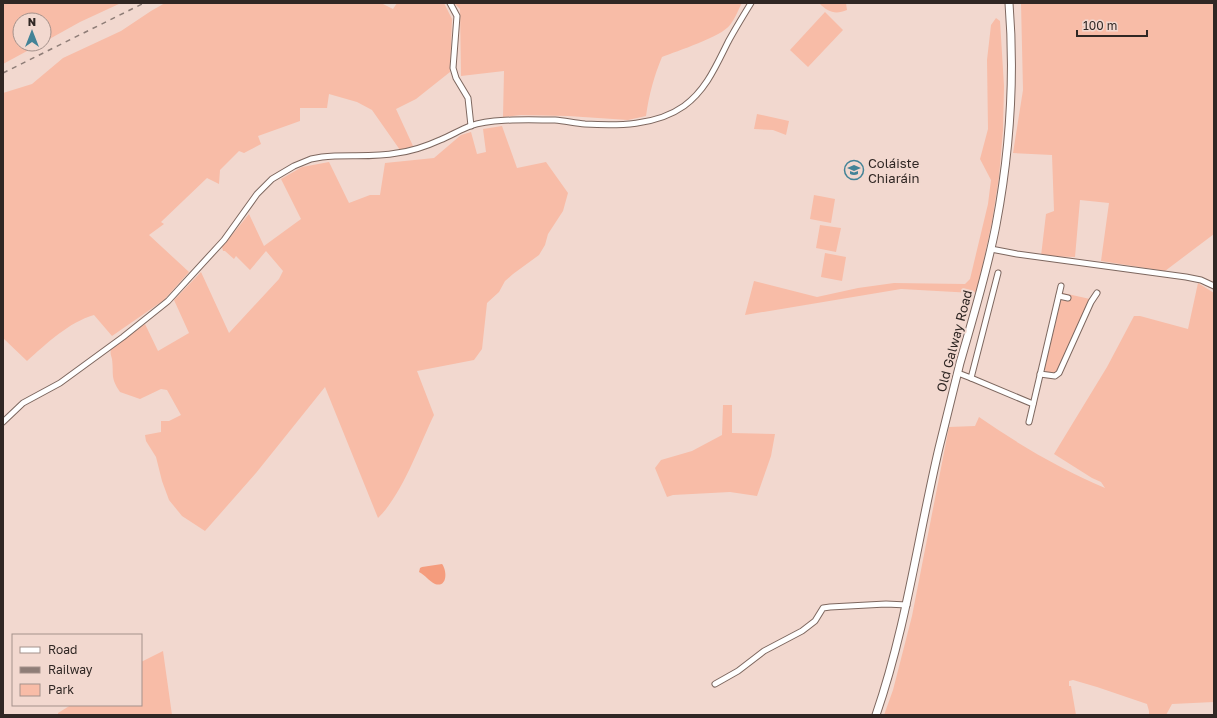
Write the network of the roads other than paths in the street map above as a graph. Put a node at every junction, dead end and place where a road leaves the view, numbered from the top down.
1 (450, 3) edge
2 (751, 3) edge
3 (1009, 3) edge
4 (471, 126) junction
5 (991, 249) junction
6 (998, 273) dead end
7 (1061, 286) dead end
8 (1214, 286) edge
9 (1097, 293) dead end
10 (1059, 296) junction
11 (1068, 298) dead end
12 (958, 373) junction
13 (1040, 374) junction
14 (971, 378) junction
15 (1033, 404) junction
16 (3, 422) edge
17 (1029, 422) dead end
18 (907, 605) junction
19 (714, 684) dead end
20 (876, 715) edge

1 - 4 street
2 - 4 street
3 - 5 main road, Old Galway Road
4 - 16 street
5 - 8 street
5 - 12 main road, Old Galway Road
6 - 14 street
7 - 10 street
9 - 13 street
10 - 11 street
10 - 13 street
12 - 14 street
12 - 18 main road, Old Galway Road
13 - 15 street
14 - 15 street
15 - 17 street
18 - 19 street
18 - 20 main road, Old Galway Road

